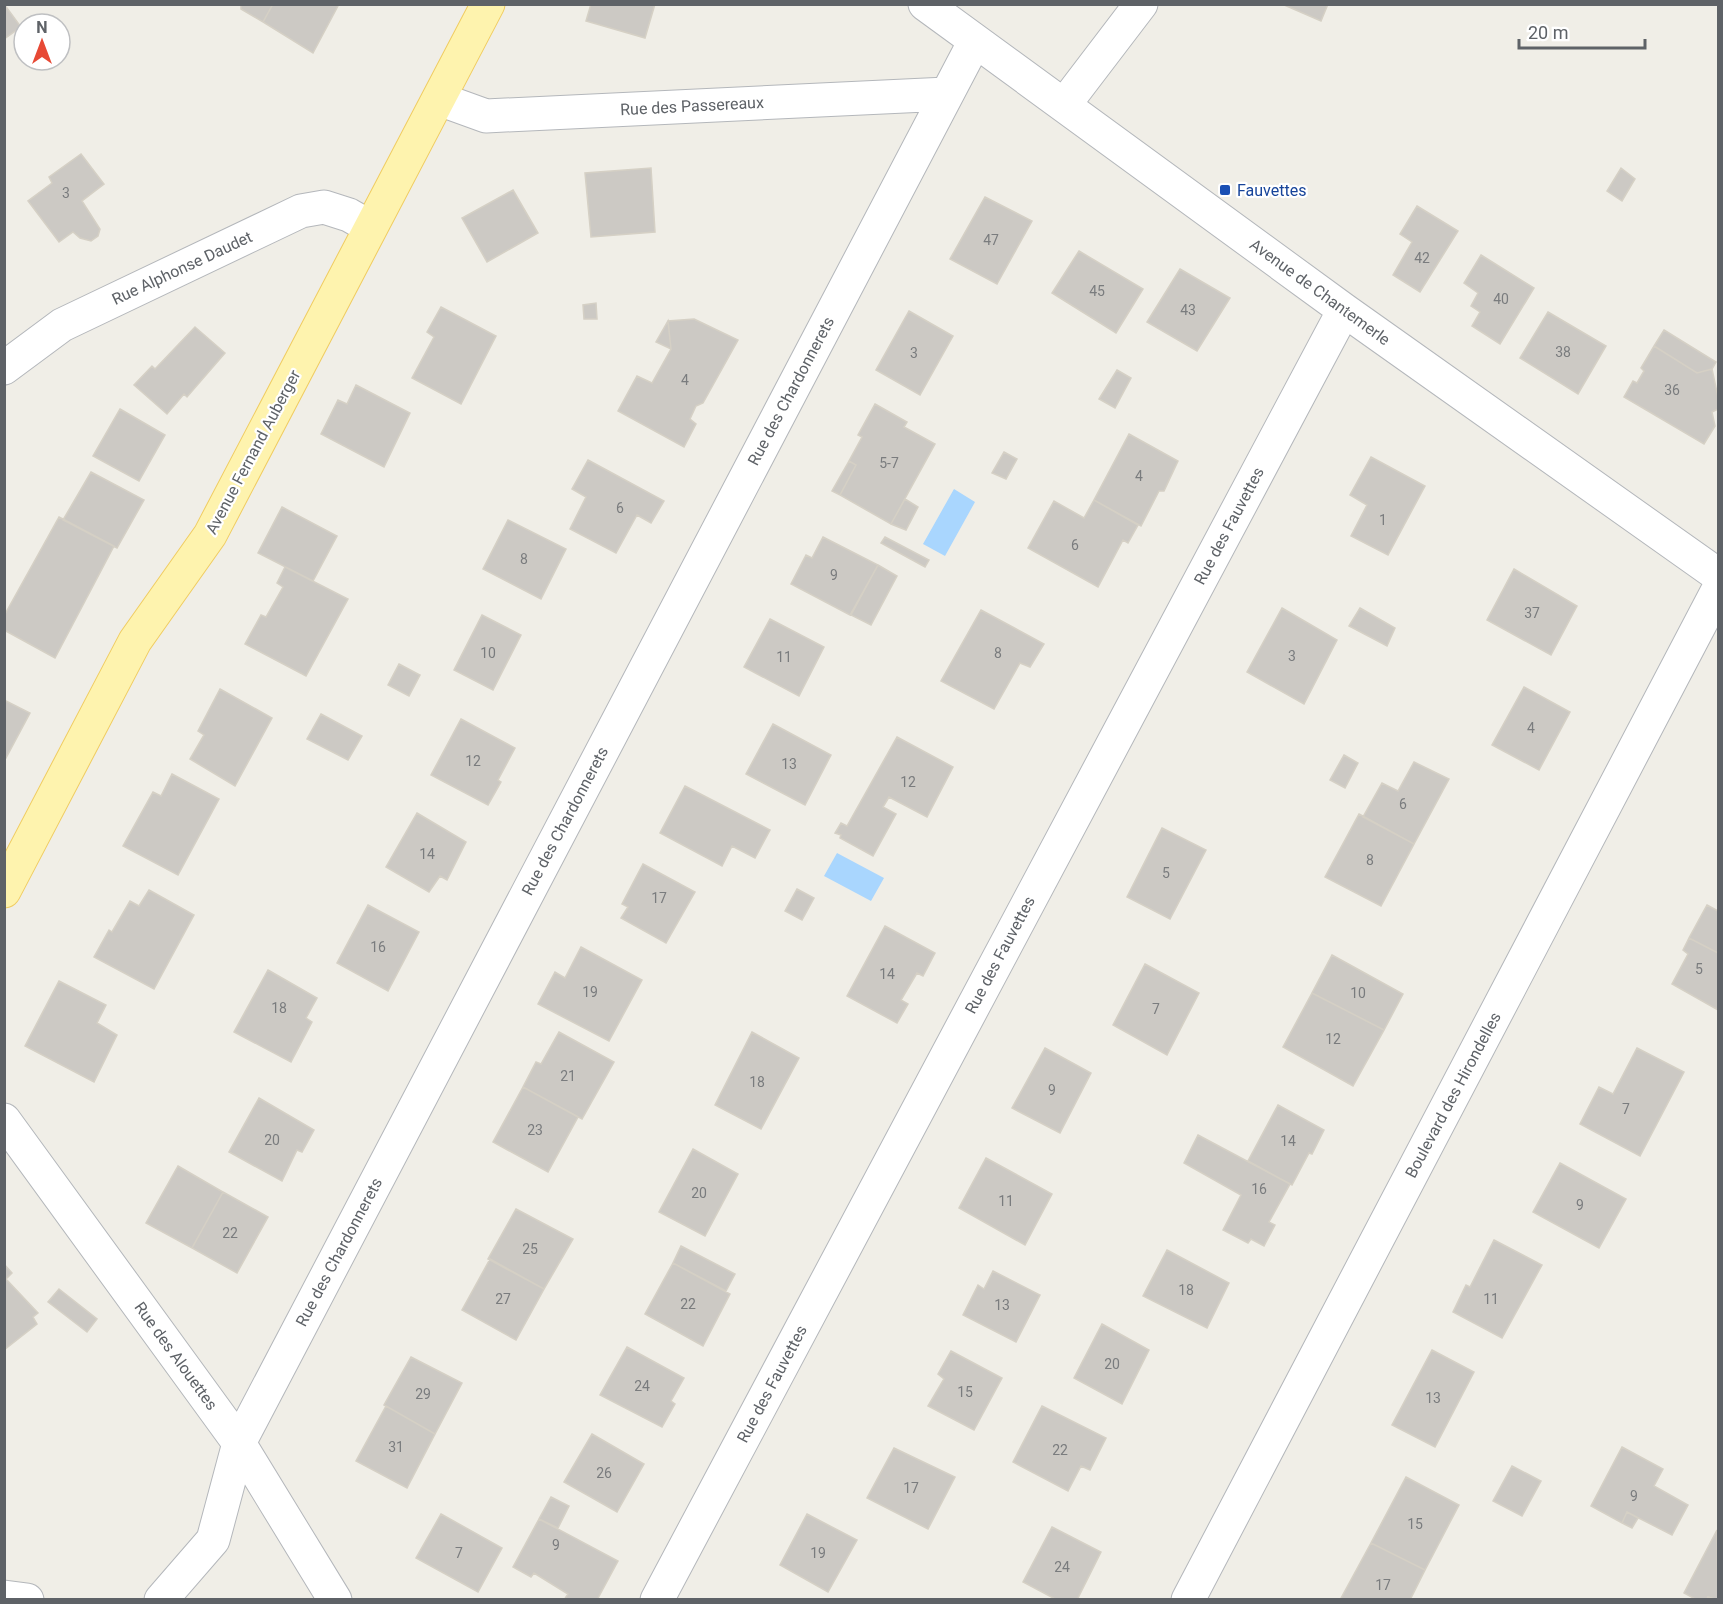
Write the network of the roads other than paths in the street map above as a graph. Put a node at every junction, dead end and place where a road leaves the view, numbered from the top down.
1 (488, 4) edge
2 (925, 4) edge
3 (1141, 4) edge
4 (975, 41) junction
5 (947, 94) junction
6 (439, 99) junction
7 (1064, 105) junction
8 (370, 227) junction
9 (1344, 310) junction
10 (4, 368) edge
11 (1719, 575) edge
12 (1719, 590) edge
13 (4, 891) edge
14 (4, 1120) edge
15 (239, 1443) junction
16 (4, 1597) edge
17 (27, 1599) edge
18 (161, 1599) edge
19 (335, 1599) edge
20 (657, 1599) edge
21 (1188, 1599) edge

1 - 6 main road, Avenue Fernand Auberger
2 - 4 street, Avenue de Chantemerle
3 - 7 street
4 - 5 street, Rue des Chardonnerets
4 - 7 street, Avenue de Chantemerle
5 - 6 street, Rue des Passereaux
5 - 15 street, Rue des Chardonnerets
6 - 8 main road, Avenue Fernand Auberger
7 - 9 street, Avenue de Chantemerle
8 - 10 street, Rue Alphonse Daudet
8 - 13 main road, Avenue Fernand Auberger
9 - 11 street, Avenue de Chantemerle
9 - 20 street, Rue des Fauvettes
12 - 21 street, Boulevard des Hirondelles
14 - 15 street, Rue des Alouettes
15 - 18 street, Rue des Chardonnerets
15 - 19 street, Rue des Alouettes
16 - 17 street

